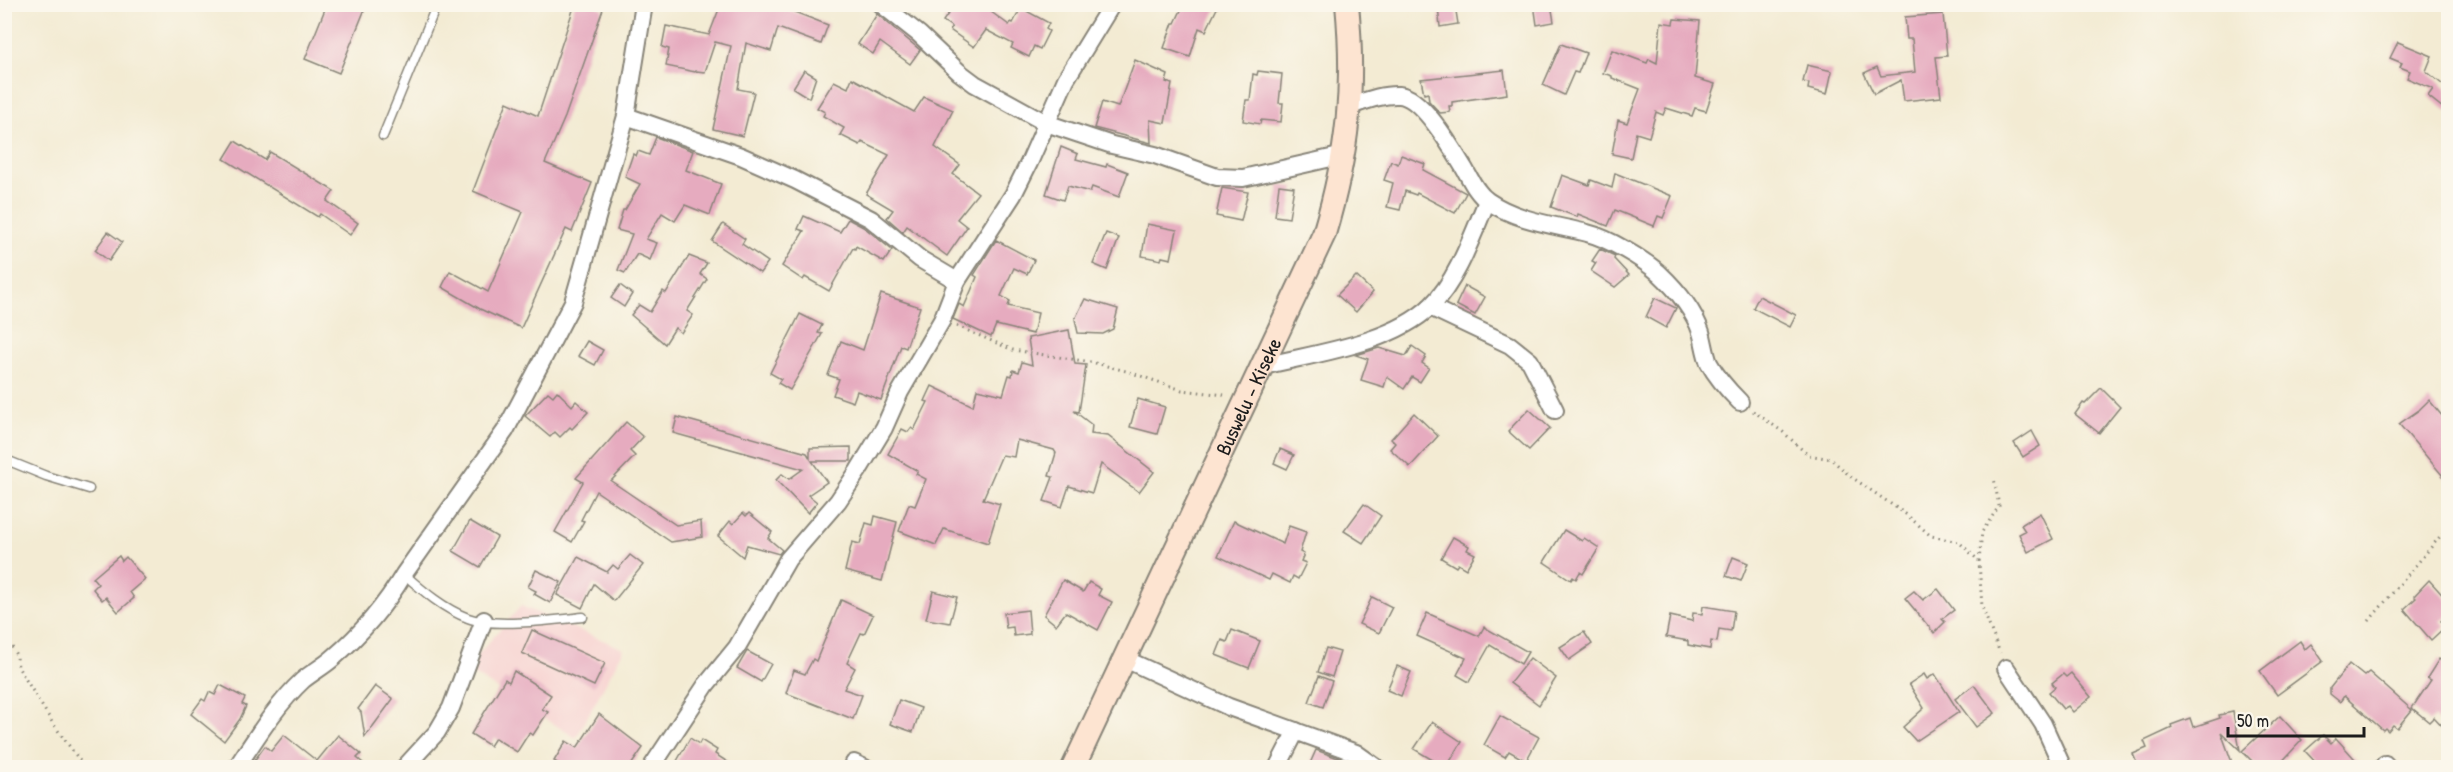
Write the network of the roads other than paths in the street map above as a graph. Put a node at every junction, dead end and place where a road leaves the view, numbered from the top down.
1 (437, 4) edge
2 (644, 4) edge
3 (881, 4) edge
4 (1112, 4) edge
5 (1347, 4) edge
6 (1350, 106) junction
7 (626, 116) junction
8 (1046, 123) junction
9 (384, 136) dead end
10 (1344, 156) junction
11 (1487, 201) junction
12 (957, 281) junction
13 (1430, 307) junction
14 (1264, 366) junction
15 (1740, 402) road end
16 (1555, 410) dead end
17 (4, 459) edge
18 (89, 489) dead end
19 (404, 574) junction
20 (583, 617) dead end
21 (484, 621) junction
22 (1125, 659) junction
23 (2006, 668) road end
24 (1296, 731) junction
25 (1078, 767) edge
26 (236, 768) edge
27 (404, 768) edge
28 (651, 768) edge
29 (1277, 768) edge
30 (1377, 768) edge
31 (2063, 768) edge

1 - 9 lane
2 - 7 street
3 - 8 street
4 - 8 street
5 - 6 main road, Buswelu - Kiseke
6 - 10 main road, Buswelu - Kiseke
6 - 11 street
7 - 12 street
7 - 19 street
8 - 10 street
8 - 12 street
10 - 14 main road, Buswelu - Kiseke
11 - 13 street
11 - 15 street
12 - 28 street
13 - 14 street
13 - 16 street
14 - 22 main road, Buswelu - Kiseke
17 - 18 lane
19 - 21 lane
19 - 26 street
20 - 21 lane
21 - 27 street
22 - 24 street
22 - 25 main road, Buswelu - Kiseke
23 - 31 street
24 - 29 street
24 - 30 street

